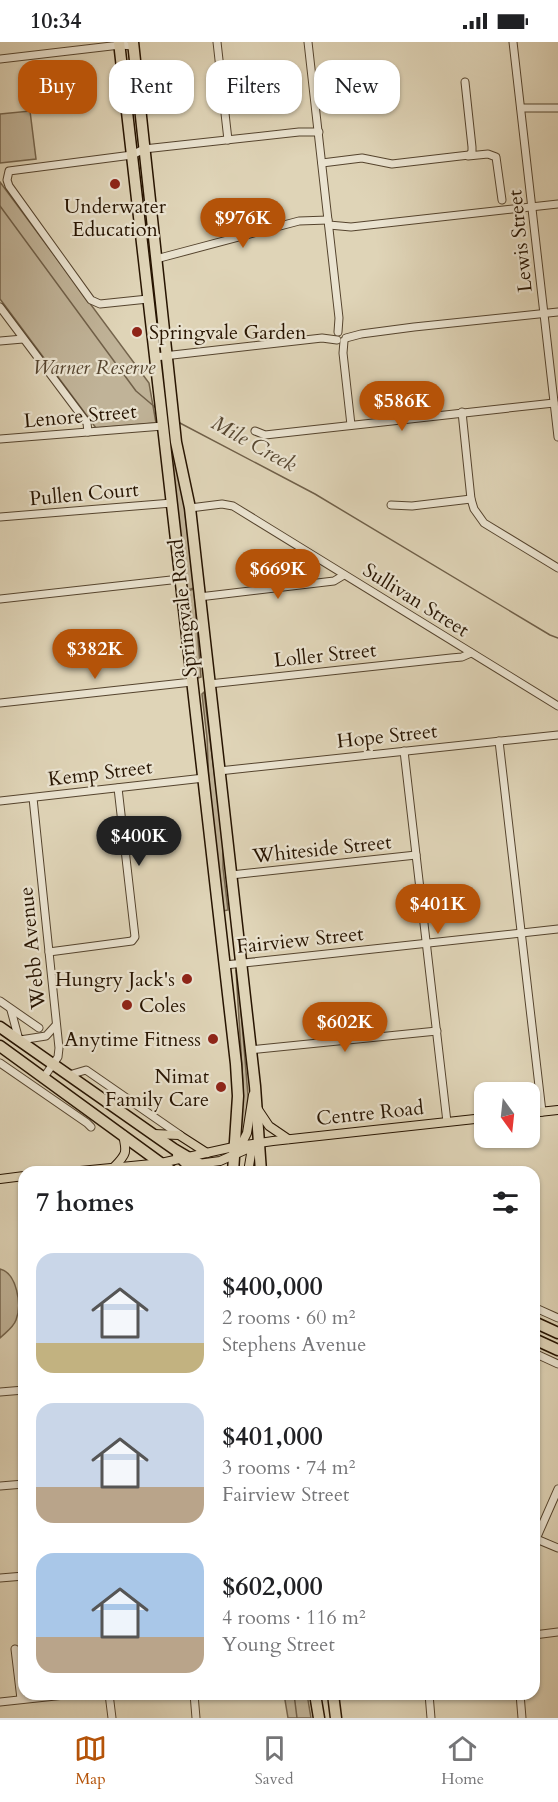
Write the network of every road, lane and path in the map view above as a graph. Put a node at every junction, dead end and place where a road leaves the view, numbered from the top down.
1 (217, 42) edge
2 (308, 42) edge
3 (513, 42) edge
4 (120, 44) edge
5 (133, 44) edge
6 (0, 59) edge
7 (465, 82) dead end
8 (521, 108) junction
9 (558, 108) edge
10 (318, 130) junction
11 (228, 140) junction
12 (144, 149) junction
13 (132, 155) junction
14 (466, 156) junction
15 (322, 163) junction
16 (502, 200) dead end
17 (558, 204) edge
18 (532, 207) junction
19 (329, 222) junction
20 (156, 259) junction
21 (148, 298) junction
22 (0, 307) edge
23 (558, 312) edge
24 (544, 313) junction
25 (341, 336) junction
26 (23, 339) junction
27 (0, 341) edge
28 (168, 356) junction
29 (155, 357) junction
30 (554, 403) junction
31 (462, 412) junction
32 (163, 424) junction
33 (351, 425) junction
34 (255, 430) dead end
35 (88, 432) junction
36 (558, 437) edge
37 (0, 439) edge
38 (471, 499) junction
39 (172, 503) junction
40 (391, 505) dead end
41 (190, 508) junction
42 (0, 518) edge
43 (558, 568) edge
44 (344, 575) junction
45 (180, 579) junction
46 (199, 597) junction
47 (0, 599) edge
48 (459, 646) junction
49 (471, 653) junction
50 (444, 658) junction
51 (192, 681) junction
52 (209, 684) junction
53 (0, 703) edge
54 (558, 706) edge
55 (558, 735) edge
56 (499, 741) junction
57 (404, 751) junction
58 (219, 771) junction
59 (204, 778) junction
60 (118, 788) junction
61 (33, 798) junction
62 (0, 801) edge
63 (416, 855) junction
64 (231, 875) junction
65 (558, 929) edge
66 (521, 933) junction
67 (427, 943) junction
68 (49, 952) junction
69 (241, 963) junction
70 (225, 964) junction
71 (0, 1001) edge
72 (9, 1008) junction
73 (57, 1024) junction
74 (0, 1027) edge
75 (39, 1028) dead end
76 (436, 1031) junction
77 (19, 1040) junction
78 (0, 1046) edge
79 (250, 1050) junction
80 (0, 1064) edge
81 (53, 1064) junction
82 (69, 1075) junction
83 (44, 1077) junction
84 (255, 1086) junction
85 (256, 1107) junction
86 (558, 1110) edge
87 (542, 1112) joint
88 (474, 1119) edge
89 (447, 1122) junction
90 (91, 1127) dead end
91 (123, 1134) junction
92 (152, 1134) junction
93 (180, 1135) junction
94 (288, 1139) junction
95 (260, 1143) junction
96 (237, 1149) junction
97 (207, 1153) junction
98 (182, 1157) junction
99 (161, 1163) junction
100 (115, 1166) edge
101 (126, 1166) edge
102 (165, 1166) edge
103 (194, 1166) edge
104 (203, 1166) edge
105 (234, 1166) edge
106 (249, 1166) edge
107 (261, 1166) edge
108 (18, 1177) edge
109 (0, 1179) edge
110 (540, 1311) edge
111 (558, 1318) edge
112 (540, 1326) edge
113 (558, 1333) edge
114 (540, 1342) edge
115 (558, 1350) edge
116 (540, 1356) edge
117 (558, 1364) edge
118 (18, 1390) edge
119 (0, 1392) edge
120 (18, 1484) edge
121 (0, 1486) edge
122 (558, 1490) edge
123 (540, 1529) edge
124 (540, 1540) edge
125 (558, 1548) edge
126 (18, 1576) edge
127 (0, 1578) edge
128 (558, 1632) edge
129 (540, 1634) edge
130 (15, 1648) dead end
131 (18, 1674) edge
132 (18, 1699) edge
133 (110, 1700) edge
134 (194, 1700) edge
135 (316, 1700) edge
136 (334, 1700) edge
137 (430, 1700) edge
138 (520, 1700) edge
139 (0, 1701) edge
140 (112, 1718) edge
141 (196, 1718) edge
142 (319, 1718) edge
143 (336, 1718) edge
144 (431, 1718) edge
145 (522, 1718) edge

1 - 11 street
2 - 10 street
3 - 8 street, Lewis Street
4 - 5 street
4 - 6 street
4 - 13 highway, Springvale Road
5 - 12 highway, Springvale Road
7 - 14 street
8 - 9 street
8 - 18 street, Lewis Street
10 - 11 street
10 - 15 street
11 - 12 street
12 - 13 street
12 - 20 highway, Springvale Road
13 - 21 highway, Springvale Road
13 - 21 street
14 - 15 street
14 - 16 street
15 - 19 street
17 - 18 street
18 - 19 street
18 - 24 street, Lewis Street
19 - 20 street
19 - 25 street
20 - 28 highway, Springvale Road
21 - 29 highway, Springvale Road
22 - 26 street
23 - 24 street
24 - 25 street
24 - 30 street, Lewis Street
25 - 28 street
25 - 33 street
26 - 27 street
26 - 35 street
28 - 29 street
28 - 41 highway, Springvale Road
29 - 32 highway, Springvale Road
30 - 31 street
30 - 36 street, Lewis Street
31 - 33 street
31 - 38 street
32 - 35 street, Lenore Street
32 - 39 highway, Springvale Road
33 - 34 street
35 - 37 street, Lenore Street
38 - 40 street
38 - 43 street
39 - 42 street, Pullen Court
39 - 45 highway, Springvale Road
41 - 44 street, Sullivan Street
41 - 46 highway, Springvale Road
44 - 46 street
44 - 48 street, Sullivan Street
45 - 47 street
45 - 51 highway, Springvale Road
46 - 52 highway, Springvale Road
48 - 49 street, Sullivan Street
48 - 50 street
49 - 50 street, Loller Street
49 - 54 street, Sullivan Street
50 - 52 street, Loller Street
51 - 52 highway
51 - 53 street
51 - 59 highway, Springvale Road
52 - 58 highway, Springvale Road
55 - 56 street, Hope Street
56 - 57 street, Hope Street
56 - 66 street
57 - 58 street, Hope Street
57 - 63 street
58 - 64 highway, Springvale Road
59 - 60 street, Kemp Street
59 - 70 highway, Springvale Road
60 - 61 street, Kemp Street
60 - 68 street
61 - 62 street, Kemp Street
61 - 68 street, Webb Avenue
63 - 64 street, Whiteside Street
63 - 67 street
64 - 69 highway, Springvale Road
65 - 66 street, Fairview Street
66 - 67 street, Fairview Street
66 - 87 street
67 - 69 street, Fairview Street
67 - 76 street
68 - 73 street, Webb Avenue
69 - 70 street, Fairview Street
69 - 79 highway, Springvale Road
70 - 96 highway, Springvale Road
71 - 72 street
72 - 75 street
72 - 77 street
73 - 77 street, Webb Avenue
73 - 81 street, Webb Avenue
74 - 77 highway
76 - 79 street
76 - 89 street
77 - 81 highway
78 - 83 highway
79 - 84 highway, Springvale Road
80 - 90 street
81 - 82 highway
81 - 83 street, Webb Avenue
82 - 92 highway
82 - 93 street
83 - 91 highway
84 - 85 highway, Springvale Road
84 - 96 main road
85 - 94 main road
85 - 95 highway, Springvale Road
86 - 87 main road
88 - 89 main road, Centre Road
89 - 94 main road, Centre Road
91 - 99 highway
91 - 100 main road
92 - 93 main road
92 - 98 highway
93 - 97 main road
94 - 95 main road, Centre Road
95 - 96 main road, Centre Road
95 - 96 main road, Centre Road
95 - 106 main road
95 - 107 highway, Springvale Road
96 - 97 main road, Centre Road
96 - 104 main road, Centre Road
96 - 105 highway, Springvale Road
97 - 98 main road, Centre Road
98 - 99 main road, Centre Road
98 - 103 highway
99 - 101 main road, Centre Road
99 - 102 highway
108 - 109 main road
110 - 111 street
112 - 113 highway
114 - 115 highway
116 - 117 street
118 - 119 street
120 - 121 street
122 - 123 street
124 - 125 street
126 - 127 street
128 - 129 street
130 - 131 street
132 - 139 street
133 - 140 street
134 - 141 street
135 - 142 highway
136 - 143 highway
137 - 144 street
138 - 145 street

